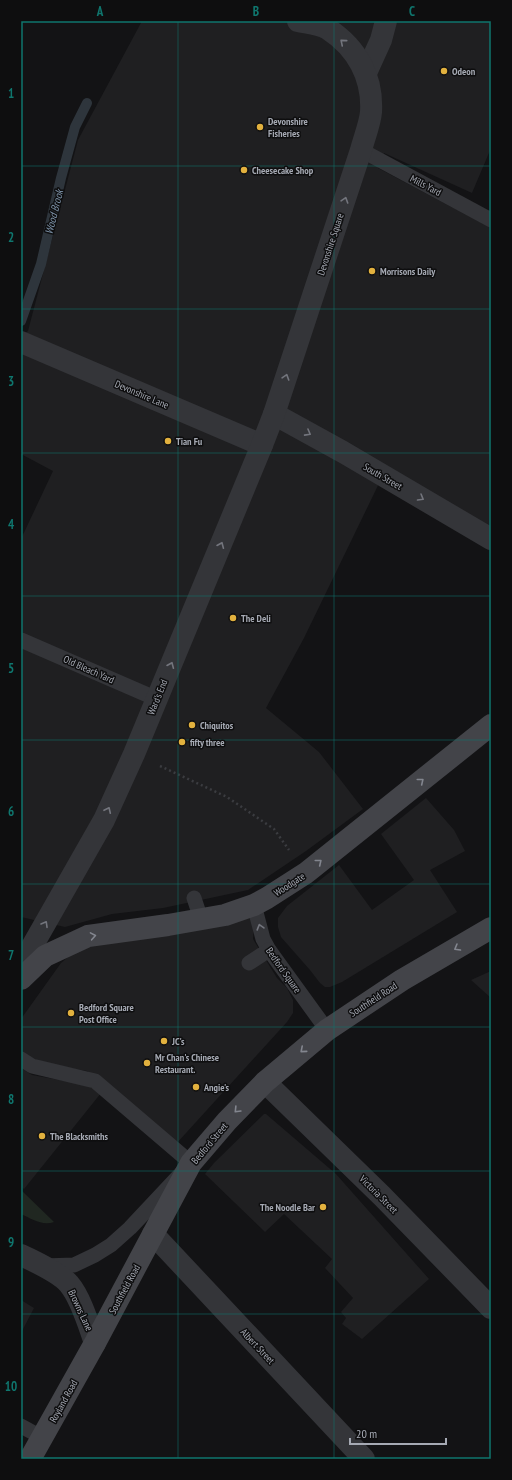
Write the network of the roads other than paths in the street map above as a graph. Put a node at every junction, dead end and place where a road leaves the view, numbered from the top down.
1 (298, 21) edge
2 (386, 21) edge
3 (366, 73) junction
4 (361, 150) junction
5 (491, 220) edge
6 (21, 342) edge
7 (274, 414) junction
8 (262, 446) junction
9 (491, 540) edge
10 (21, 640) edge
11 (157, 699) junction
12 (491, 725) edge
13 (194, 898) dead end
14 (254, 905) junction
15 (201, 919) junction
16 (491, 928) edge
17 (32, 950) edge
18 (269, 950) junction
19 (249, 963) dead end
20 (21, 971) edge
21 (21, 979) edge
22 (327, 1030) junction
23 (21, 1059) edge
24 (265, 1082) junction
25 (191, 1163) junction
26 (153, 1234) junction
27 (21, 1255) edge
28 (44, 1266) junction
29 (491, 1308) edge
30 (95, 1343) junction
31 (21, 1426) edge
32 (43, 1438) junction
33 (30, 1459) edge
34 (364, 1459) edge

3 -> 1 street, Devonshire Square
2 - 3 street
3 - 4 street, Devonshire Square
4 - 5 lane, Mills Yard
7 -> 4 street, Devonshire Square
6 - 8 street, Devonshire Lane
7 - 8 street, Ward's End
7 -> 9 street, South Street
11 -> 8 street, Ward's End
10 - 11 lane, Old Bleach Yard
17 -> 11 street, Ward's End
14 -> 12 main road, Woodgate
13 - 15 lane
14 - 15 main road, Woodgate
18 -> 14 lane, Bedford Square
17 -> 15 main road, Woodgate
16 -> 22 main road, Southfield Road
17 - 20 street, Ward's End
17 - 21 main road, Ward's End
18 - 19 lane
18 - 22 lane, Bedford Square
22 -> 24 main road, Southfield Road
23 - 25 lane
24 -> 25 main road, Bedford Street
24 - 29 street, Victoria Street
25 - 26 main road, Bedford Street
25 - 28 lane
26 - 30 main road, Southfield Road
26 - 34 street, Albert Street
27 - 28 street, Browns Lane
28 - 30 street, Browns Lane
30 - 32 main road, Royland Road
31 - 32 lane
32 - 33 main road, Royland Road

